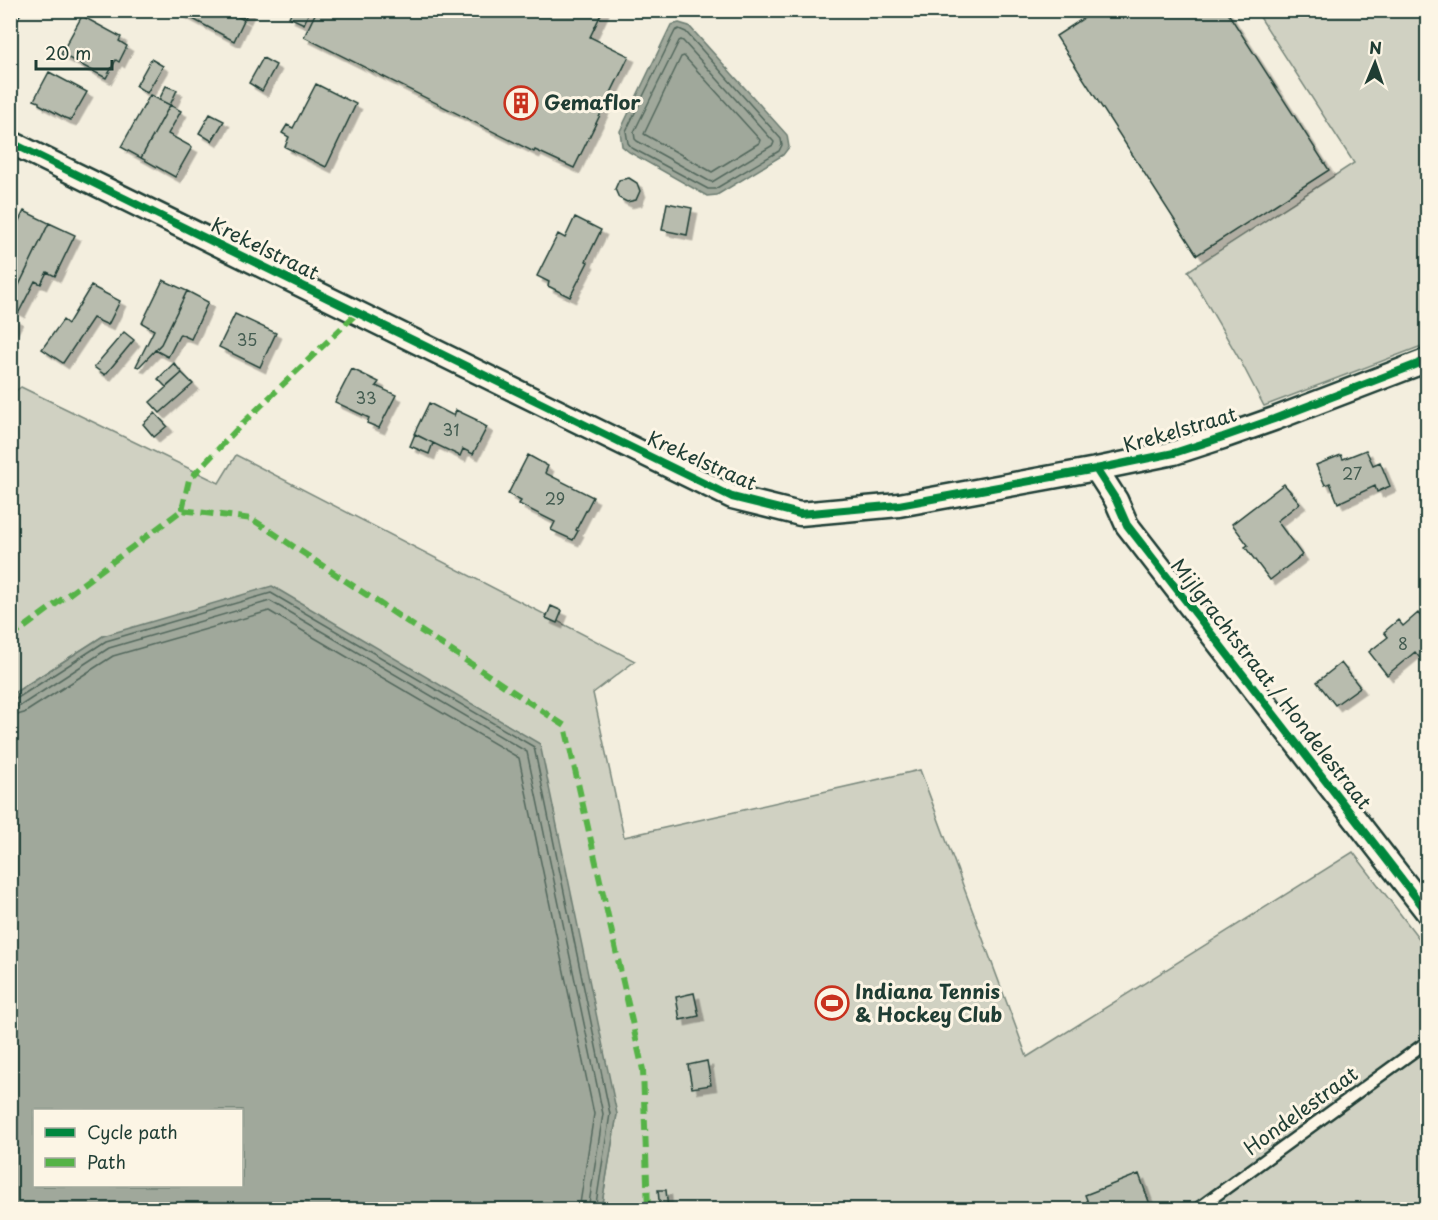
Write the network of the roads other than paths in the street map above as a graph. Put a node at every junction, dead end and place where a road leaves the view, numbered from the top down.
1 (15, 10) edge
2 (10, 18) edge
3 (10, 142) edge
4 (1428, 360) edge
5 (1096, 469) junction
6 (1428, 913) edge
7 (1428, 1041) edge
8 (1196, 1209) edge

1 - 2 lane
3 - 5 street, Krekelstraat
4 - 5 street, Krekelstraat
5 - 6 street, Mijlgrachtstraat / Hondelestraat
7 - 8 lane, Hondelestraat

